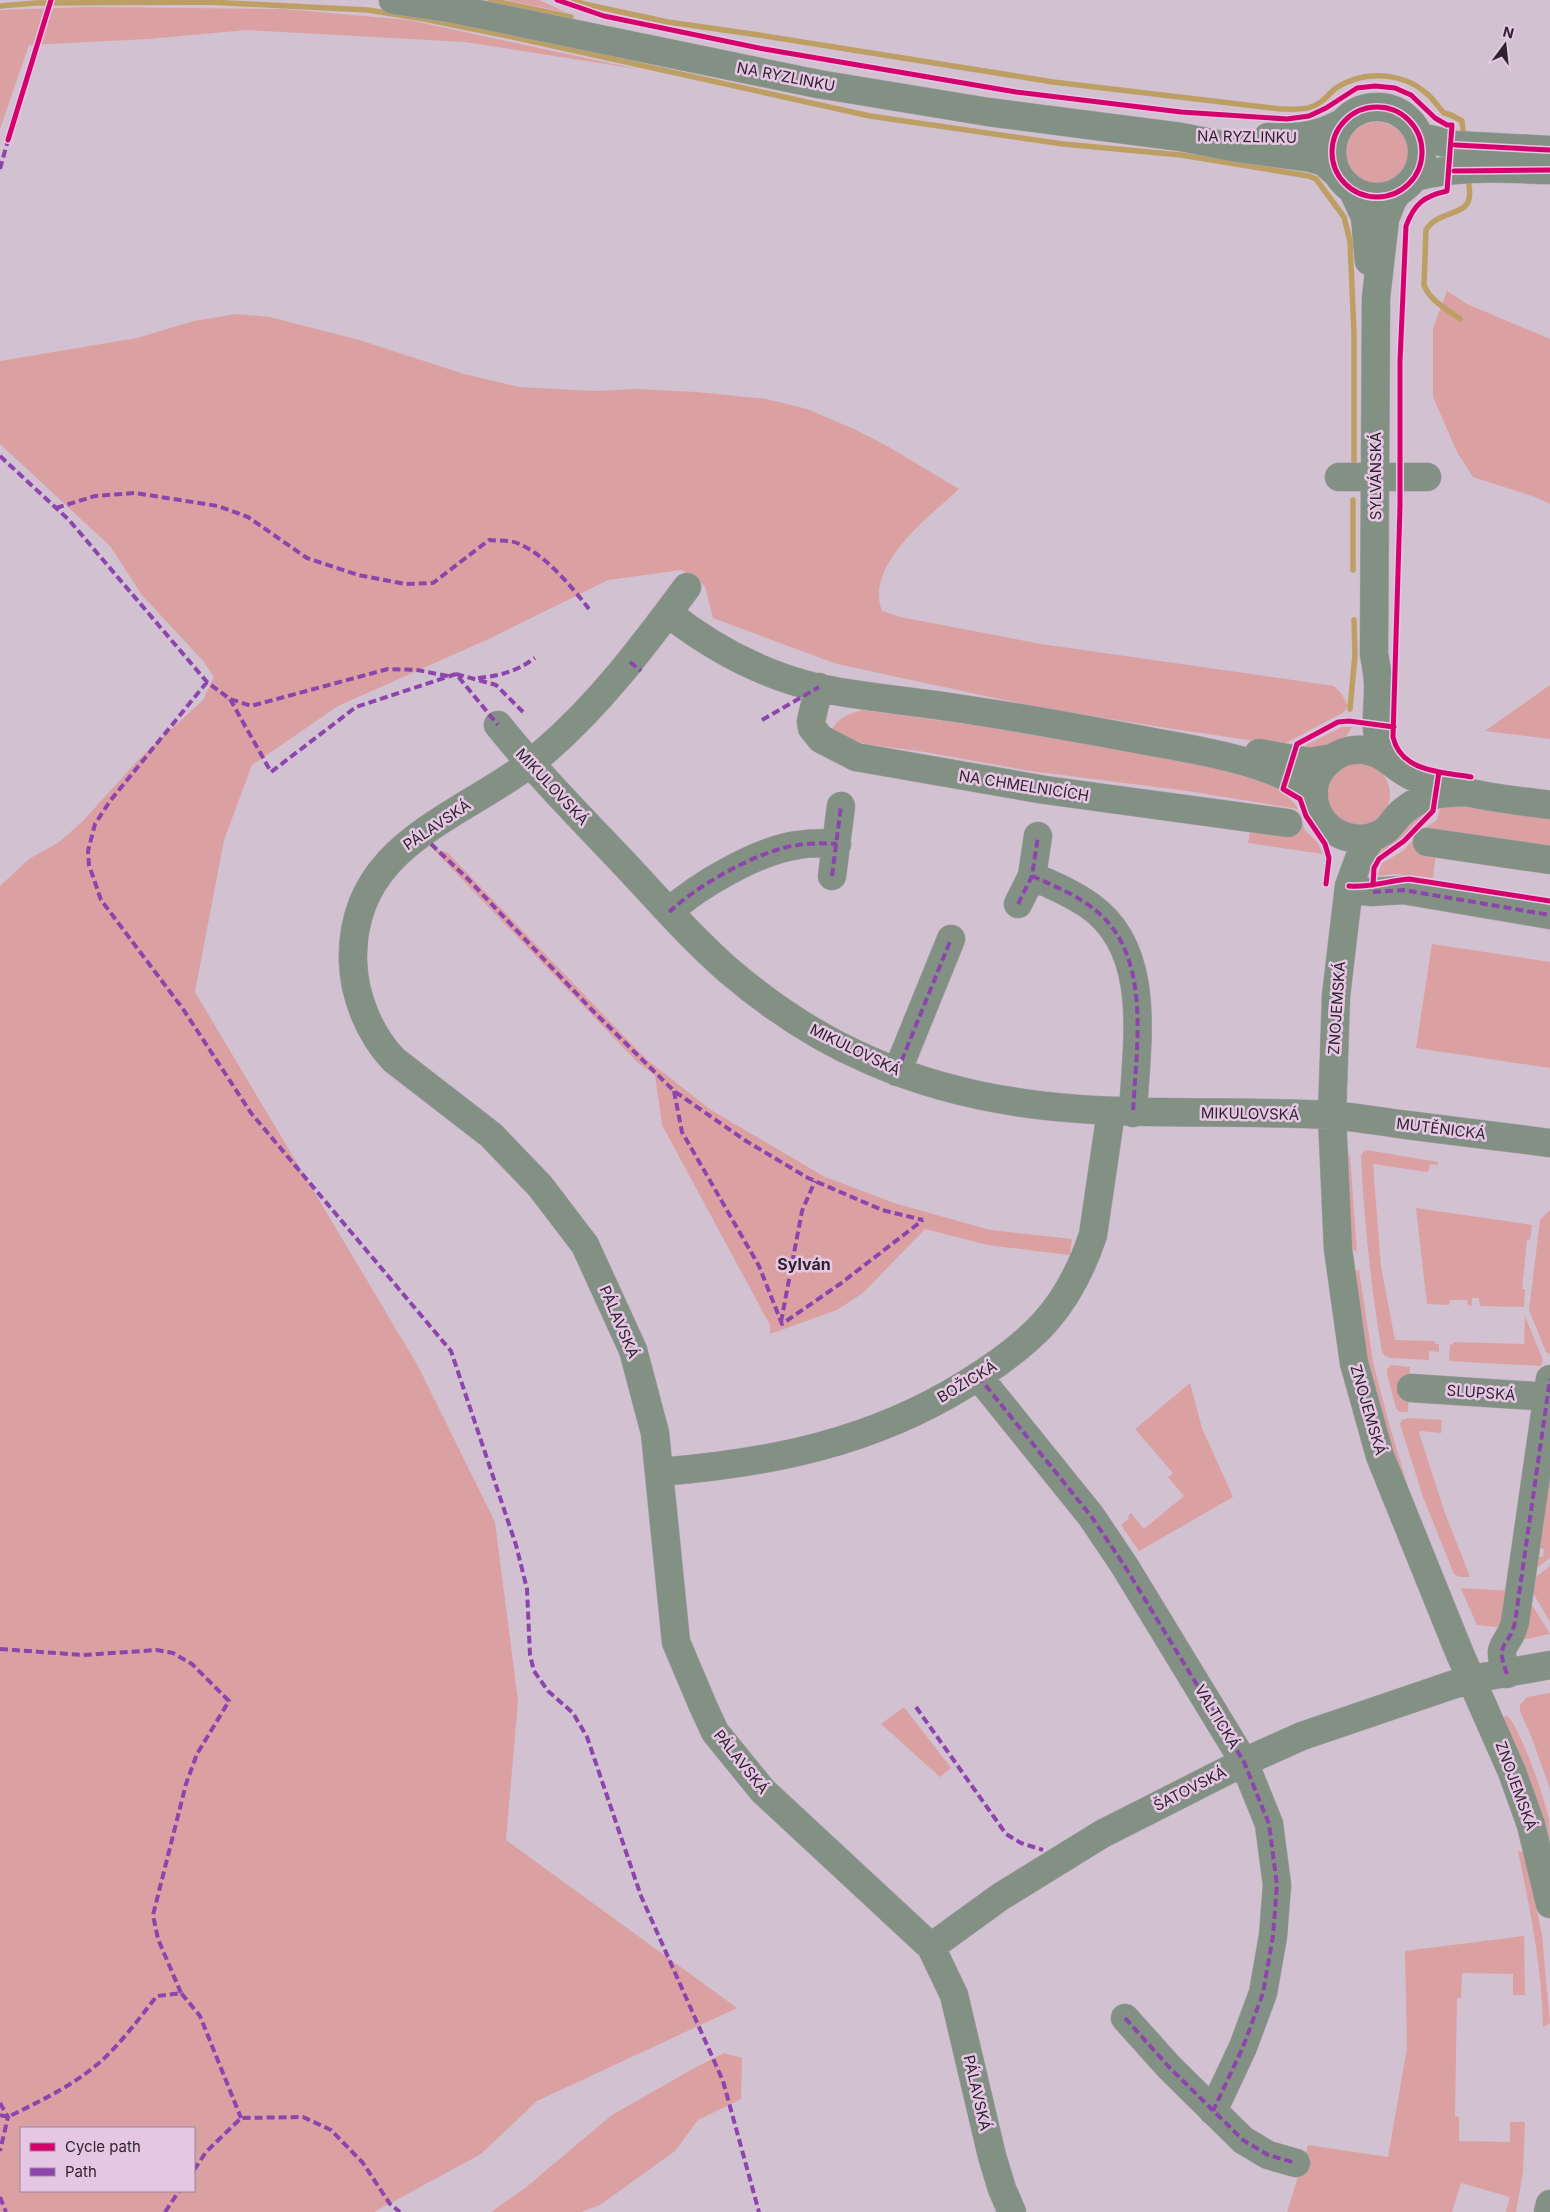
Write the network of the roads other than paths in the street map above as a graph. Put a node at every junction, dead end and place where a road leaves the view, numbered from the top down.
1 (393, 0) edge
2 (1340, 124) junction
3 (1181, 137) junction
4 (1420, 137) junction
5 (1550, 150) edge
6 (1550, 170) edge
7 (1344, 182) junction
8 (1406, 184) junction
9 (1376, 298) junction
10 (1339, 477) dead end
11 (1376, 477) junction
12 (1427, 477) dead end
13 (687, 586) dead end
14 (668, 613) junction
15 (1374, 654) junction
16 (819, 687) junction
17 (498, 725) dead end
18 (1205, 752) junction
19 (1337, 755) junction
20 (1391, 763) junction
21 (530, 764) junction
22 (1468, 792) junction
23 (1314, 794) junction
24 (1550, 805) edge
25 (841, 806) dead end
26 (1400, 814) junction
27 (1288, 823) dead end
28 (1336, 833) junction
29 (1038, 836) dead end
30 (1372, 837) junction
31 (1426, 842) dead end
32 (837, 844) junction
33 (1550, 860) edge
34 (832, 876) dead end
35 (1032, 876) junction
36 (1349, 888) junction
37 (1018, 904) dead end
38 (669, 912) junction
39 (1550, 915) edge
40 (952, 939) dead end
41 (898, 1072) junction
42 (1122, 1112) junction
43 (1332, 1116) junction
44 (1550, 1143) edge
45 (978, 1376) junction
46 (1411, 1388) dead end
47 (1549, 1392) edge
48 (660, 1472) junction
49 (1550, 1665) edge
50 (1507, 1674) junction
51 (1472, 1679) junction
52 (1244, 1762) junction
53 (1550, 1904) edge
54 (931, 1947) junction
55 (1125, 2018) dead end
56 (1213, 2111) junction
57 (1296, 2163) dead end
58 (1550, 2204) edge
59 (1012, 2212) edge
60 (1548, 2212) edge

1 - 3 street, NA RYZLINKU
2 - 3 street, NA RYZLINKU
2 - 4 street
2 - 7 street
3 - 7 street, NA RYZLINKU
4 - 5 street
4 - 8 street
6 - 8 street
7 - 8 street
7 - 9 street, SYLVÁNSKÁ
8 - 9 street, SYLVÁNSKÁ
9 - 11 street, SYLVÁNSKÁ
10 - 11 street
11 - 12 street
11 - 15 street, SYLVÁNSKÁ
13 - 14 street, PÁLAVSKÁ
14 - 16 street
14 - 21 street, PÁLAVSKÁ
15 - 19 street, SYLVÁNSKÁ
15 - 20 street, SYLVÁNSKÁ
16 - 18 street
16 - 27 street, NA CHMELNICÍCH
17 - 21 street, MIKULOVSKÁ
18 - 19 street
18 - 23 street
19 - 20 street
19 - 23 street
20 - 22 street
20 - 26 street
21 - 38 street, MIKULOVSKÁ
21 - 48 street, PÁLAVSKÁ
22 - 24 street
22 - 26 street
23 - 28 street
25 - 32 street
26 - 30 street
28 - 30 street
28 - 36 street, ZNOJEMSKÁ
29 - 35 street
30 - 36 street, ZNOJEMSKÁ
31 - 33 street
32 - 34 street
32 - 38 street
35 - 37 street
35 - 42 street, BOŽICKÁ
36 - 39 street
36 - 43 street, ZNOJEMSKÁ
38 - 41 street, MIKULOVSKÁ
40 - 41 street
41 - 42 street, MIKULOVSKÁ
42 - 43 street, MIKULOVSKÁ
42 - 45 street, BOŽICKÁ
43 - 44 street, MUTĚNICKÁ
43 - 51 street, ZNOJEMSKÁ
45 - 48 street, BOŽICKÁ
45 - 52 street, VALTICKÁ
46 - 47 street, SLUPSKÁ
47 - 50 street
48 - 54 street, PÁLAVSKÁ
49 - 50 street, ŠATOVSKÁ
50 - 51 street, ŠATOVSKÁ
51 - 52 street, ŠATOVSKÁ
51 - 53 street, ZNOJEMSKÁ
52 - 54 street, ŠATOVSKÁ
52 - 56 street, VALTICKÁ
54 - 59 street, PÁLAVSKÁ
55 - 56 street
56 - 57 street
58 - 60 street

